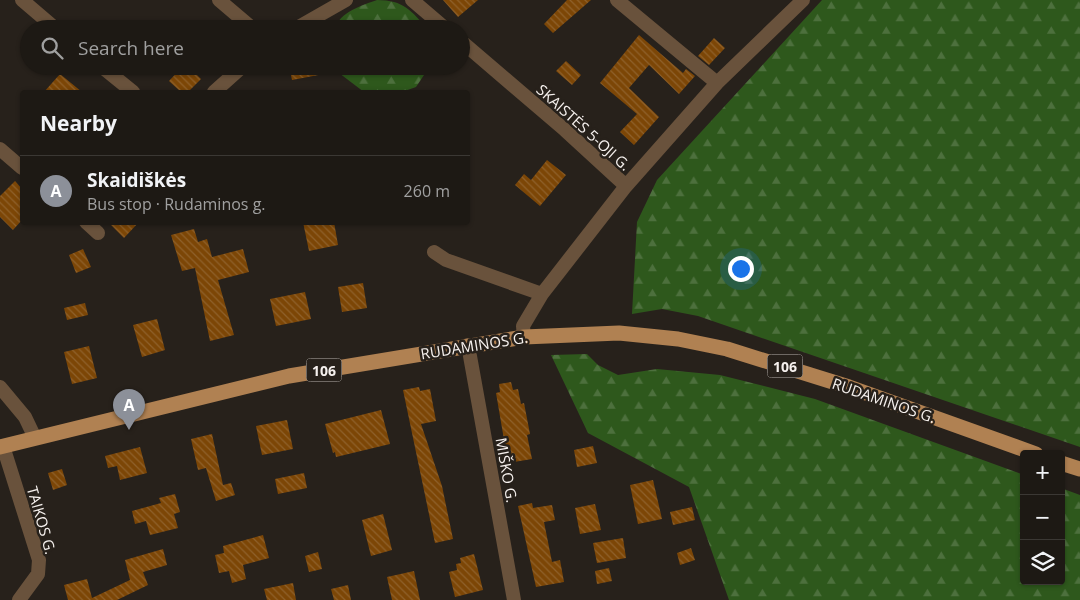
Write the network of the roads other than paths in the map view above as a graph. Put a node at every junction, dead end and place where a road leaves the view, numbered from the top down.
1 (22, 0) edge
2 (219, 0) edge
3 (346, 0) edge
4 (412, 0) edge
5 (617, 0) edge
6 (803, 0) edge
7 (45, 20) edge
8 (242, 20) edge
9 (311, 20) edge
10 (435, 20) edge
11 (470, 50) edge
12 (113, 75) edge
13 (234, 75) edge
14 (717, 83) junction
15 (131, 90) edge
16 (216, 90) edge
17 (0, 149) edge
18 (20, 166) edge
19 (626, 186) junction
20 (90, 225) edge
21 (98, 232) dead end
22 (434, 252) dead end
23 (542, 294) junction
24 (524, 337) junction
25 (468, 345) junction
26 (0, 387) edge
27 (35, 438) junction
28 (2, 446) edge
29 (1025, 450) edge
30 (1065, 464) edge
31 (1080, 469) edge
32 (20, 600) edge
33 (514, 600) edge

1 - 7 street
2 - 8 street
3 - 9 street
4 - 10 street
5 - 14 street
6 - 14 street
11 - 19 street, SKAISTĖS 5-OJI G.
12 - 15 street
13 - 16 street
14 - 19 street
17 - 18 street
19 - 23 street, SKAISTĖS 5-OJI G.
20 - 21 street
22 - 23 street
23 - 24 street, SKAISTĖS 5-OJI G.
24 - 25 main road, RUDAMINOS G. / 106
24 - 29 main road, RUDAMINOS G. / 106
25 - 27 main road, RUDAMINOS G. / 106
25 - 33 street, MIŠKO G.
26 - 27 street
27 - 28 main road, RUDAMINOS G. / 106
28 - 32 street, TAIKOS G.
30 - 31 main road

